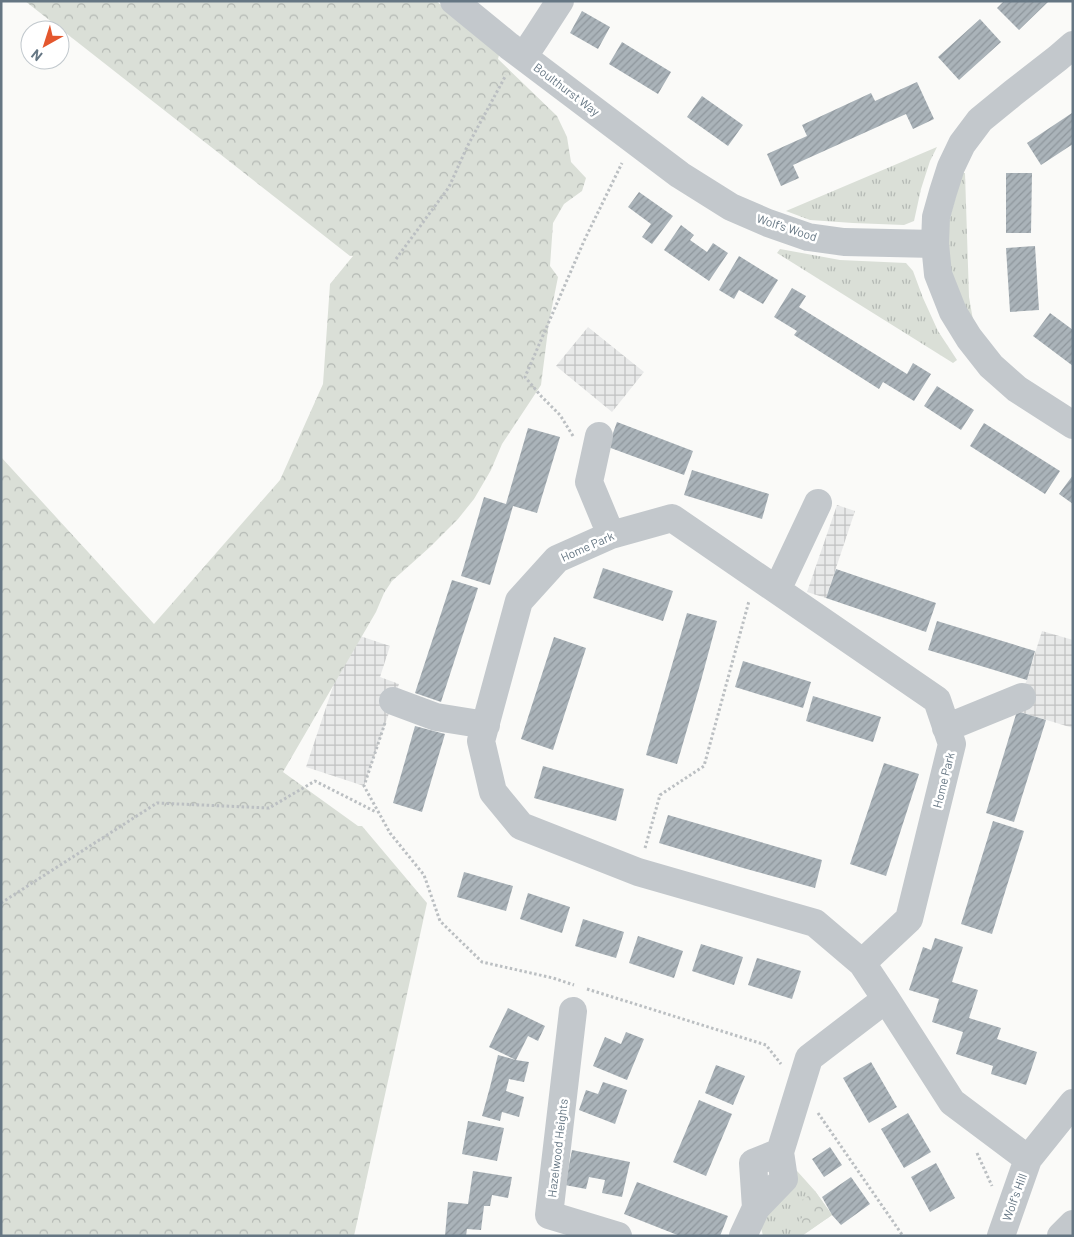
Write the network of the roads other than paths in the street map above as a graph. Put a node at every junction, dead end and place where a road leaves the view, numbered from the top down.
1 (454, 1) edge
2 (560, 1) edge
3 (1073, 45) edge
4 (516, 51) junction
5 (680, 175) joint
6 (935, 244) junction
7 (1073, 425) edge
8 (588, 439) road end
9 (818, 503) dead end
10 (611, 535) junction
11 (766, 583) junction
12 (1022, 697) dead end
13 (393, 701) road end
14 (486, 725) junction
15 (946, 728) junction
16 (862, 963) junction
17 (886, 999) junction
18 (574, 1011) dead end
19 (1073, 1103) edge
20 (1028, 1159) junction
21 (1073, 1224) edge
22 (618, 1236) edge
23 (743, 1236) edge
24 (1001, 1236) edge
25 (1061, 1236) edge

1 - 4 street, Boulthurst Way
2 - 4 street
3 - 6 street
4 - 5 street, Boulthurst Way
5 - 6 street, Wolf's Wood
6 - 7 street
8 - 10 street
9 - 11 street
10 - 11 street, Home Park
10 - 14 street, Home Park
11 - 15 street, Home Park
12 - 15 street
13 - 14 street
14 - 16 street, Home Park
15 - 16 street, Home Park
16 - 17 street, Home Park
17 - 20 street, Home Park
17 - 23 street
18 - 22 street, Hazelwood Heights
19 - 20 street, Wolf's Hill
20 - 24 street, Wolf's Hill
21 - 25 street

